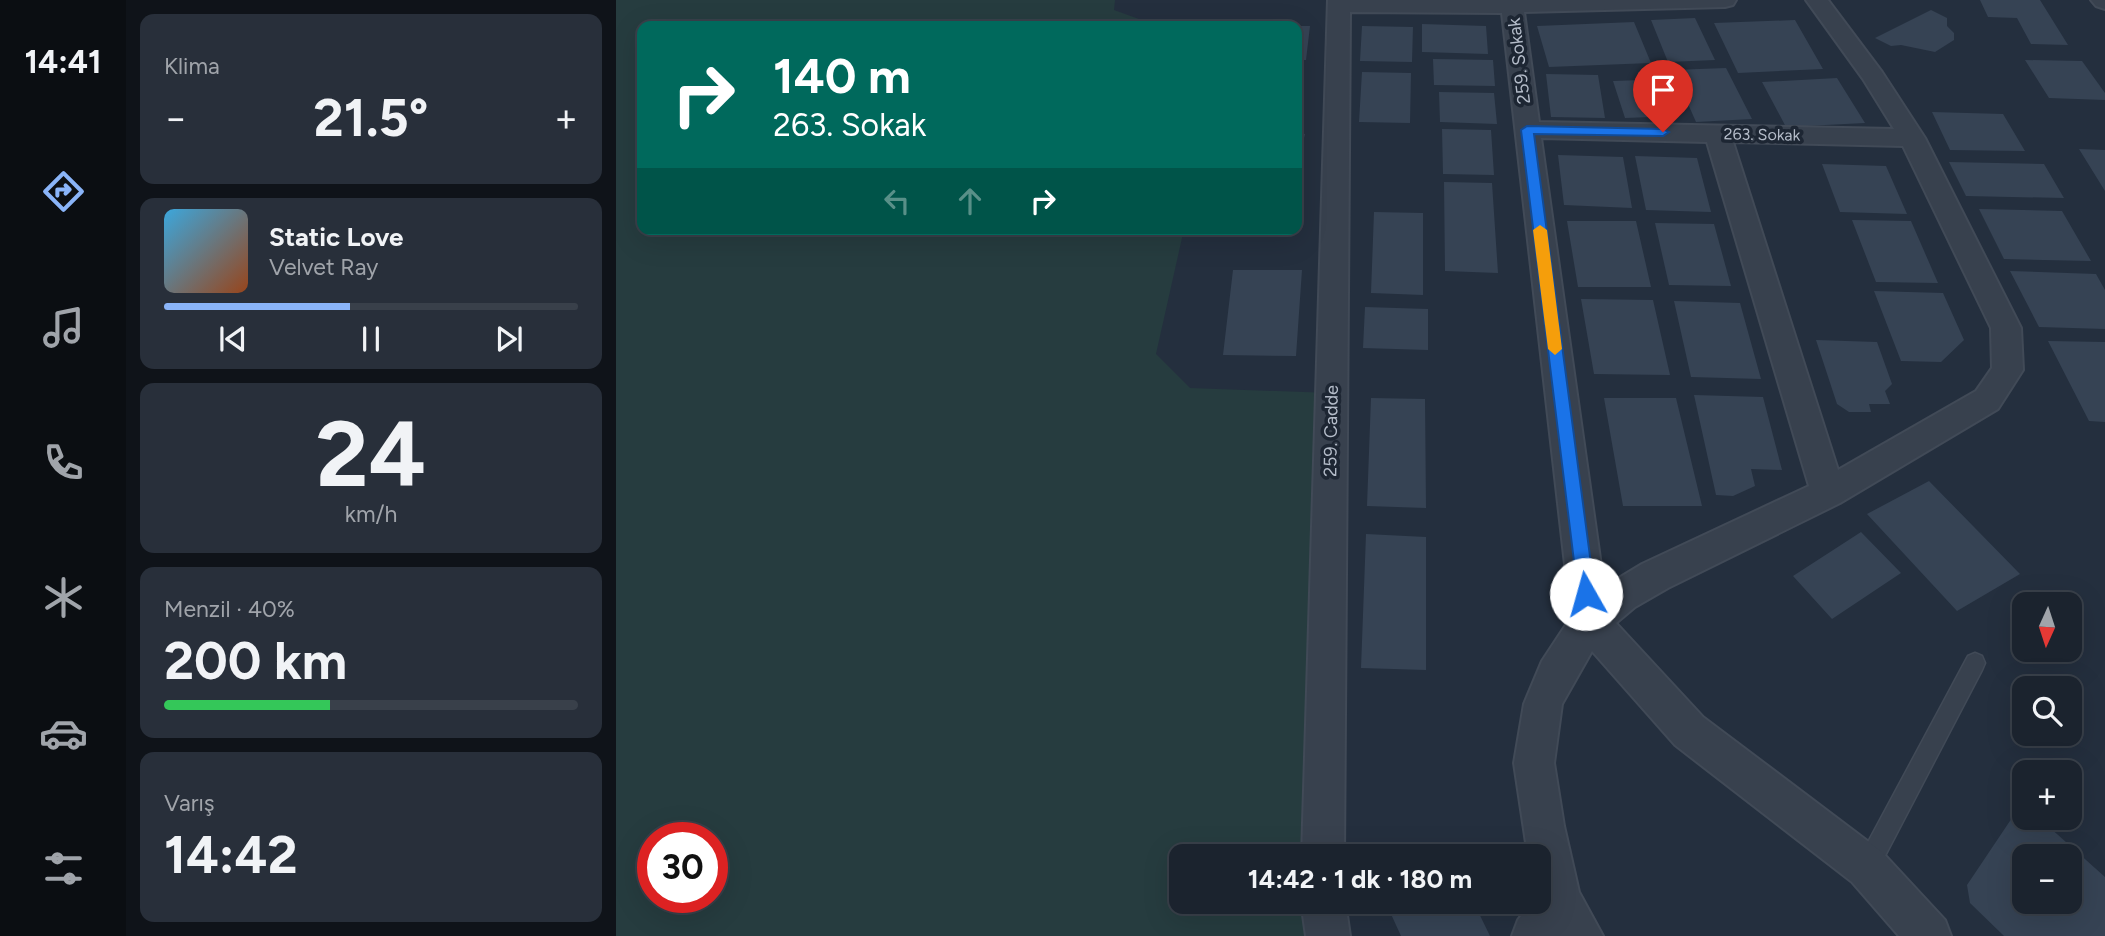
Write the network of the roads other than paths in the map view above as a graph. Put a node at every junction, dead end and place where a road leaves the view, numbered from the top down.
1 (1725, 0) edge
2 (1817, 0) edge
3 (1339, 3) edge
4 (1512, 3) edge
5 (1527, 130) junction
6 (1717, 133) junction
7 (1912, 138) junction
8 (1828, 493) junction
9 (1590, 621) junction
10 (1975, 663) dead end
11 (1323, 844) edge
12 (1867, 867) junction
13 (1559, 900) junction
14 (1325, 914) edge
15 (1328, 936) edge
16 (1534, 936) edge
17 (1581, 936) edge
18 (1929, 936) edge

1 - 4 street
2 - 7 street
3 - 4 street
3 - 11 street, 259. Cadde
4 - 5 street, 259. Sokak
5 - 6 street, 263. Sokak
5 - 9 street, 259. Sokak
6 - 7 street, 263. Sokak
6 - 8 street
7 - 8 street
8 - 9 street
9 - 12 street
9 - 13 street
10 - 12 lane
12 - 18 street
13 - 16 street
13 - 17 street
14 - 15 street

